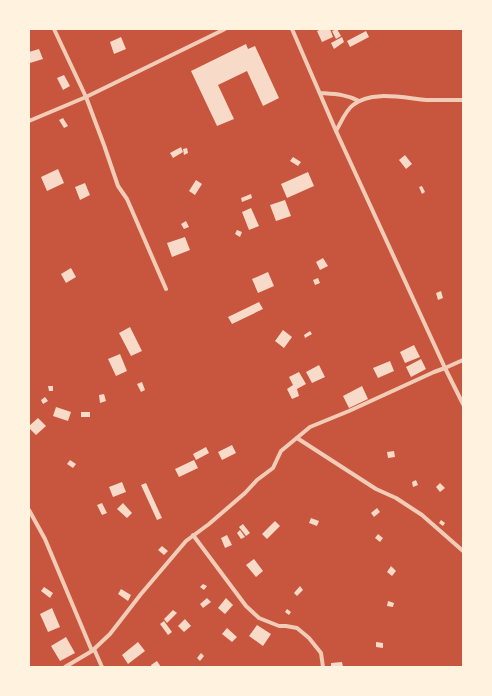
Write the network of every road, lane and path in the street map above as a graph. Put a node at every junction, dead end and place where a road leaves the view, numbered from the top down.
1 (54, 29) edge
2 (225, 29) edge
3 (292, 29) edge
4 (320, 93) junction
5 (86, 97) junction
6 (463, 100) edge
7 (360, 101) junction
8 (29, 121) edge
9 (336, 131) junction
10 (166, 289) dead end
11 (463, 360) edge
12 (445, 368) junction
13 (463, 404) edge
14 (297, 438) junction
15 (29, 510) edge
16 (193, 535) junction
17 (463, 550) edge
18 (93, 650) junction
19 (65, 667) edge
20 (102, 667) edge
21 (322, 667) edge

1 - 5 street
2 - 5 street
3 - 4 street
4 - 7 street
4 - 9 street
5 - 8 street
5 - 10 street
6 - 7 street
7 - 9 street
9 - 12 street
11 - 12 street
12 - 13 street
12 - 14 street
14 - 16 street
14 - 17 street
15 - 18 street
16 - 18 street
16 - 21 street
18 - 19 street
18 - 20 street

